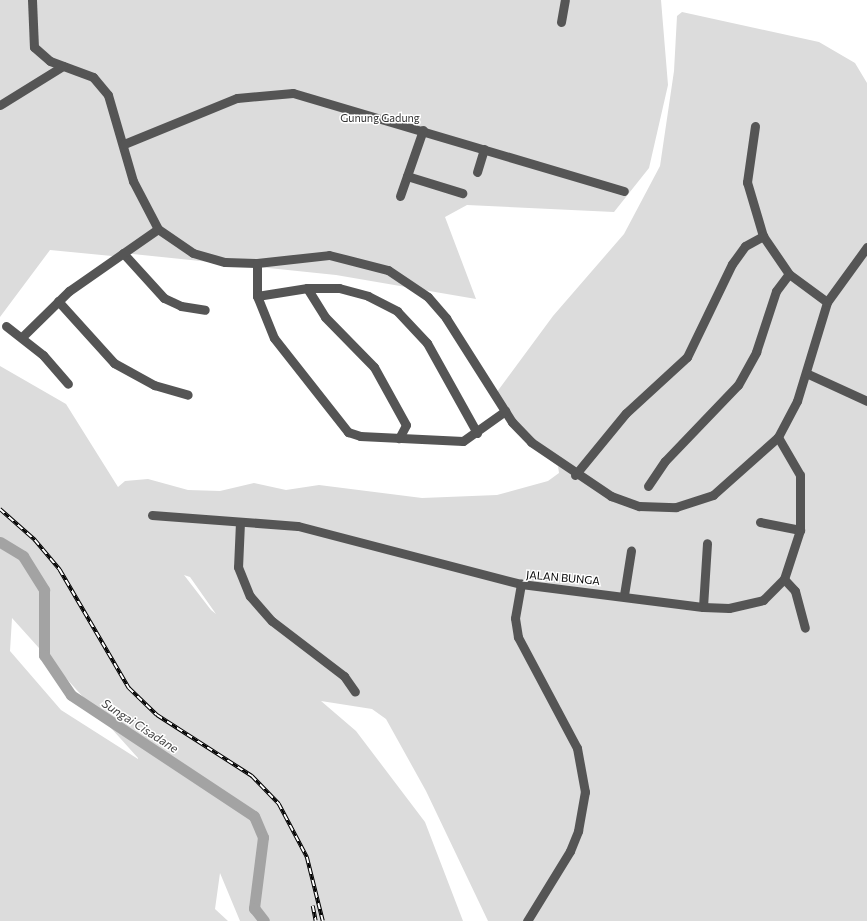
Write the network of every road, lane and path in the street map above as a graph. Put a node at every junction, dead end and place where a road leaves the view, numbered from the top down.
1 (32, 0) edge
2 (565, 0) edge
3 (561, 22) dead end
4 (63, 66) junction
5 (0, 104) edge
6 (755, 126) dead end
7 (423, 130) junction
8 (124, 144) junction
9 (484, 149) junction
10 (477, 172) dead end
11 (407, 176) junction
12 (624, 191) dead end
13 (462, 193) dead end
14 (400, 196) dead end
15 (158, 229) junction
16 (763, 236) junction
17 (867, 247) edge
18 (123, 253) junction
19 (257, 263) junction
20 (789, 274) junction
21 (308, 288) junction
22 (257, 296) junction
23 (58, 301) junction
24 (827, 302) junction
25 (205, 310) dead end
26 (6, 326) dead end
27 (22, 337) junction
28 (806, 373) junction
29 (68, 384) dead end
30 (188, 395) dead end
31 (867, 401) edge
32 (505, 411) junction
33 (477, 433) junction
34 (778, 437) junction
35 (399, 438) junction
36 (575, 474) junction
37 (648, 486) dead end
38 (152, 515) dead end
39 (240, 522) junction
40 (760, 522) dead end
41 (800, 530) junction
42 (707, 543) dead end
43 (630, 551) dead end
44 (784, 579) junction
45 (521, 584) junction
46 (624, 596) junction
47 (703, 607) junction
48 (805, 628) dead end
49 (355, 692) dead end
50 (526, 921) edge

1 - 4 street
2 - 3 street
4 - 5 street
4 - 8 street
6 - 16 street
7 - 8 street
7 - 9 street
7 - 11 street
8 - 15 street
9 - 10 street
9 - 12 street
11 - 13 street
11 - 14 street
15 - 18 street
15 - 19 street
16 - 20 street
16 - 36 street
17 - 24 street
18 - 23 street
18 - 25 street
19 - 22 street
19 - 32 street
20 - 24 street
20 - 37 street
21 - 22 street
21 - 33 street
21 - 35 street
22 - 35 street
23 - 27 street
23 - 30 street
24 - 28 street
26 - 27 street
27 - 29 street
28 - 31 street
28 - 34 street
32 - 33 street
32 - 36 street
33 - 35 street
34 - 36 street
34 - 41 street, JALAN BUNGA
38 - 39 street
39 - 45 street
39 - 49 street
40 - 41 street
41 - 44 street, JALAN BUNGA
42 - 47 street
43 - 46 street
44 - 47 street, JALAN BUNGA
44 - 48 street
45 - 46 street, JALAN BUNGA
45 - 50 street, JALAN BUNGA
46 - 47 street, JALAN BUNGA

